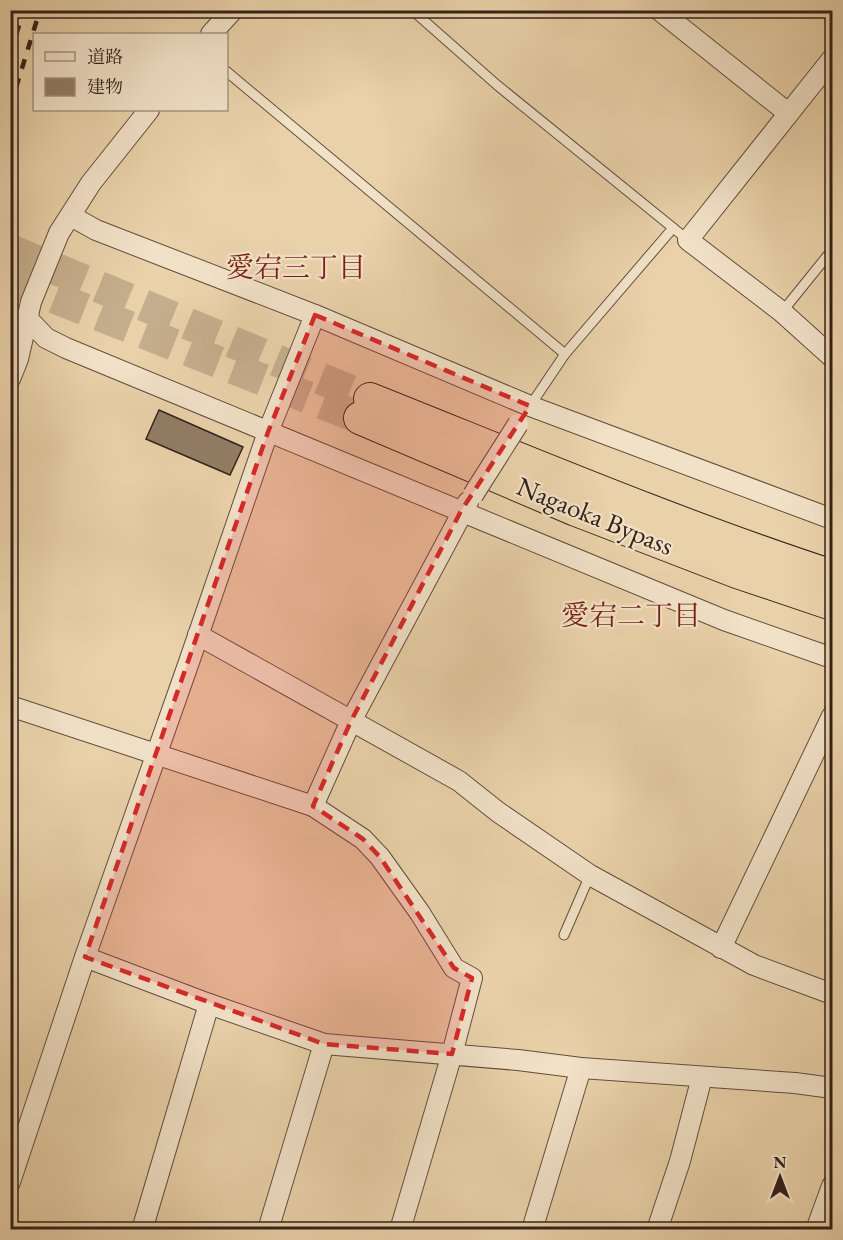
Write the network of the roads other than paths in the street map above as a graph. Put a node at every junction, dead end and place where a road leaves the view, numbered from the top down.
1 (233, 10) edge
2 (412, 10) edge
3 (659, 10) edge
4 (212, 33) edge
5 (832, 59) edge
6 (228, 74) edge
7 (148, 111) edge
8 (788, 113) junction
9 (71, 216) junction
10 (680, 234) junction
11 (832, 250) edge
12 (782, 312) junction
13 (315, 315) junction
14 (26, 316) junction
15 (565, 354) junction
16 (832, 357) edge
17 (10, 380) edge
18 (530, 406) junction
19 (268, 432) junction
20 (461, 512) junction
21 (832, 519) edge
22 (832, 576) edge
23 (832, 604) edge
24 (198, 635) junction
25 (832, 658) edge
26 (10, 706) edge
27 (832, 716) edge
28 (351, 721) junction
29 (157, 754) junction
30 (313, 806) junction
31 (590, 875) junction
32 (564, 935) dead end
33 (721, 948) junction
34 (85, 957) junction
35 (832, 994) edge
36 (209, 1004) junction
37 (324, 1044) junction
38 (452, 1054) junction
39 (581, 1068) junction
40 (702, 1077) junction
41 (832, 1088) edge
42 (10, 1182) edge
43 (832, 1186) edge
44 (142, 1230) edge
45 (268, 1230) edge
46 (400, 1230) edge
47 (532, 1230) edge
48 (657, 1230) edge
49 (816, 1230) edge

1 - 4 street
2 - 10 lane
3 - 8 street
5 - 8 street
6 - 15 lane
7 - 9 street
8 - 10 street
9 - 13 street
9 - 14 street
10 - 12 street
10 - 15 lane
11 - 12 lane
12 - 16 street
13 - 18 street
13 - 19 street
14 - 17 street
14 - 19 street
15 - 18 lane
18 - 20 street, bridge
18 - 21 street
19 - 20 street
19 - 24 street
20 - 25 street
20 - 28 street
22 - 23 highway, Nagaoka Bypass
24 - 28 street
24 - 29 street
26 - 29 street
27 - 33 street
28 - 30 street
28 - 31 street
29 - 30 street
29 - 34 street
30 - 38 street
31 - 32 lane
31 - 33 street
33 - 35 street
34 - 36 street
34 - 42 street
36 - 37 street
36 - 44 street
37 - 38 street
37 - 45 street
38 - 39 street
38 - 46 street
39 - 40 street
39 - 47 street
40 - 41 street
40 - 48 street
43 - 49 street

